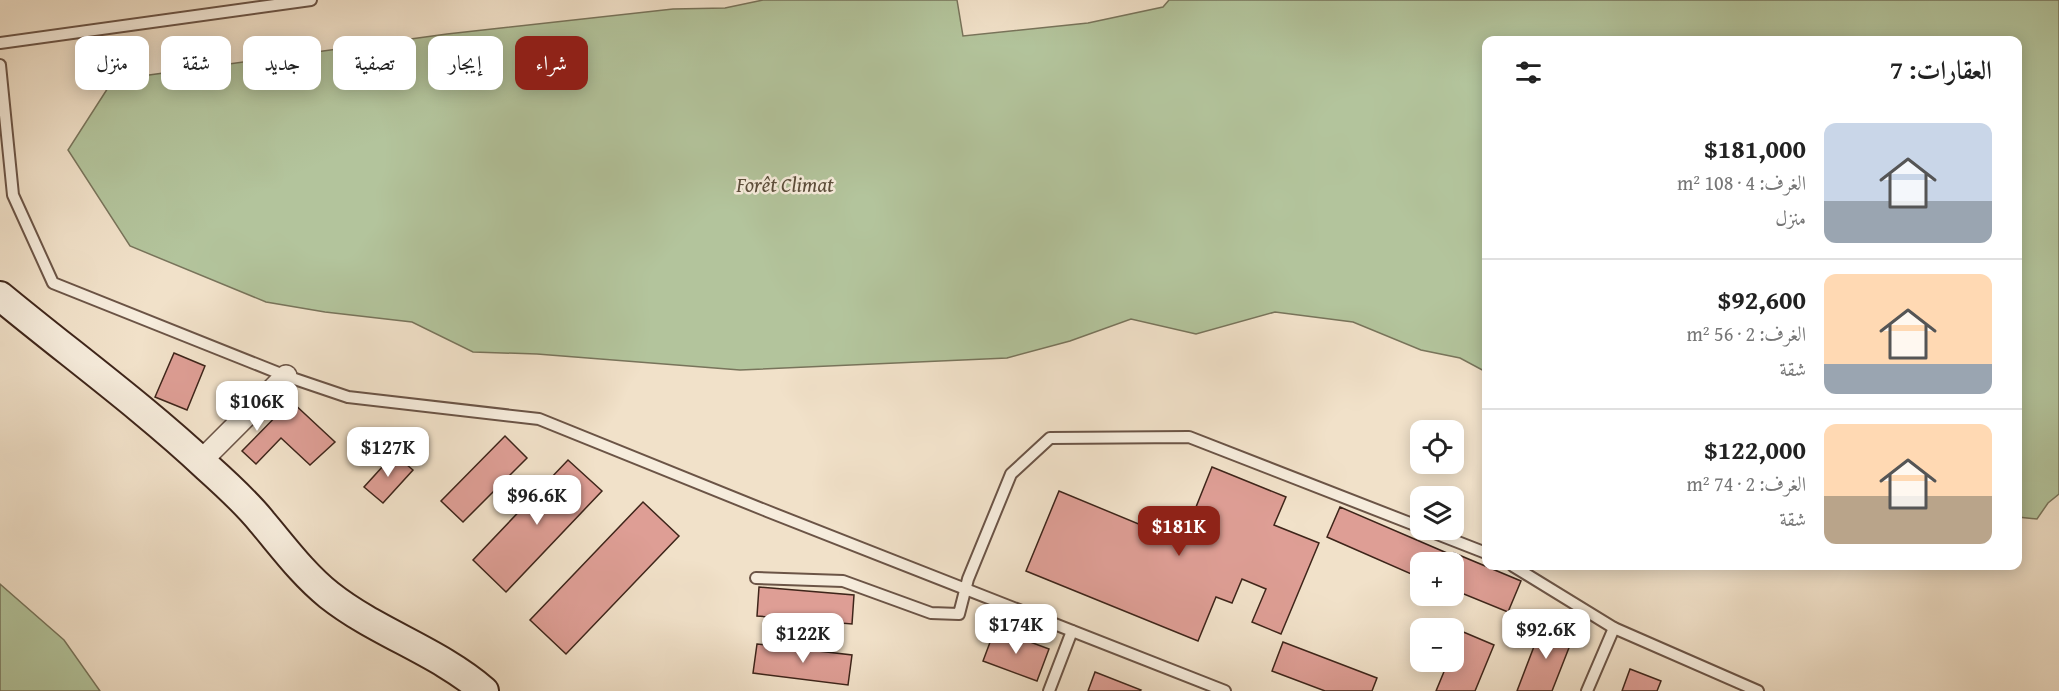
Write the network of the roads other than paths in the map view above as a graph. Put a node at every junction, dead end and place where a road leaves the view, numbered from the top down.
1 (311, 0) edge
2 (0, 43) edge
3 (0, 65) edge
4 (0, 297) edge
5 (286, 376) junction
6 (201, 461) junction
7 (1410, 523) edge
8 (1453, 540) edge
9 (1482, 551) edge
10 (1520, 570) edge
11 (756, 578) dead end
12 (965, 589) junction
13 (1614, 628) junction
14 (1072, 631) junction
15 (484, 691) edge
16 (1049, 691) edge
17 (1225, 691) edge
18 (1587, 691) edge
19 (1758, 691) edge

1 - 2 lane
3 - 5 lane
4 - 6 main road
5 - 6 street
5 - 12 lane
6 - 15 main road
7 - 12 lane
8 - 9 lane
10 - 13 lane
11 - 12 lane
12 - 14 lane
13 - 18 lane
13 - 19 lane
14 - 16 lane
14 - 17 lane

